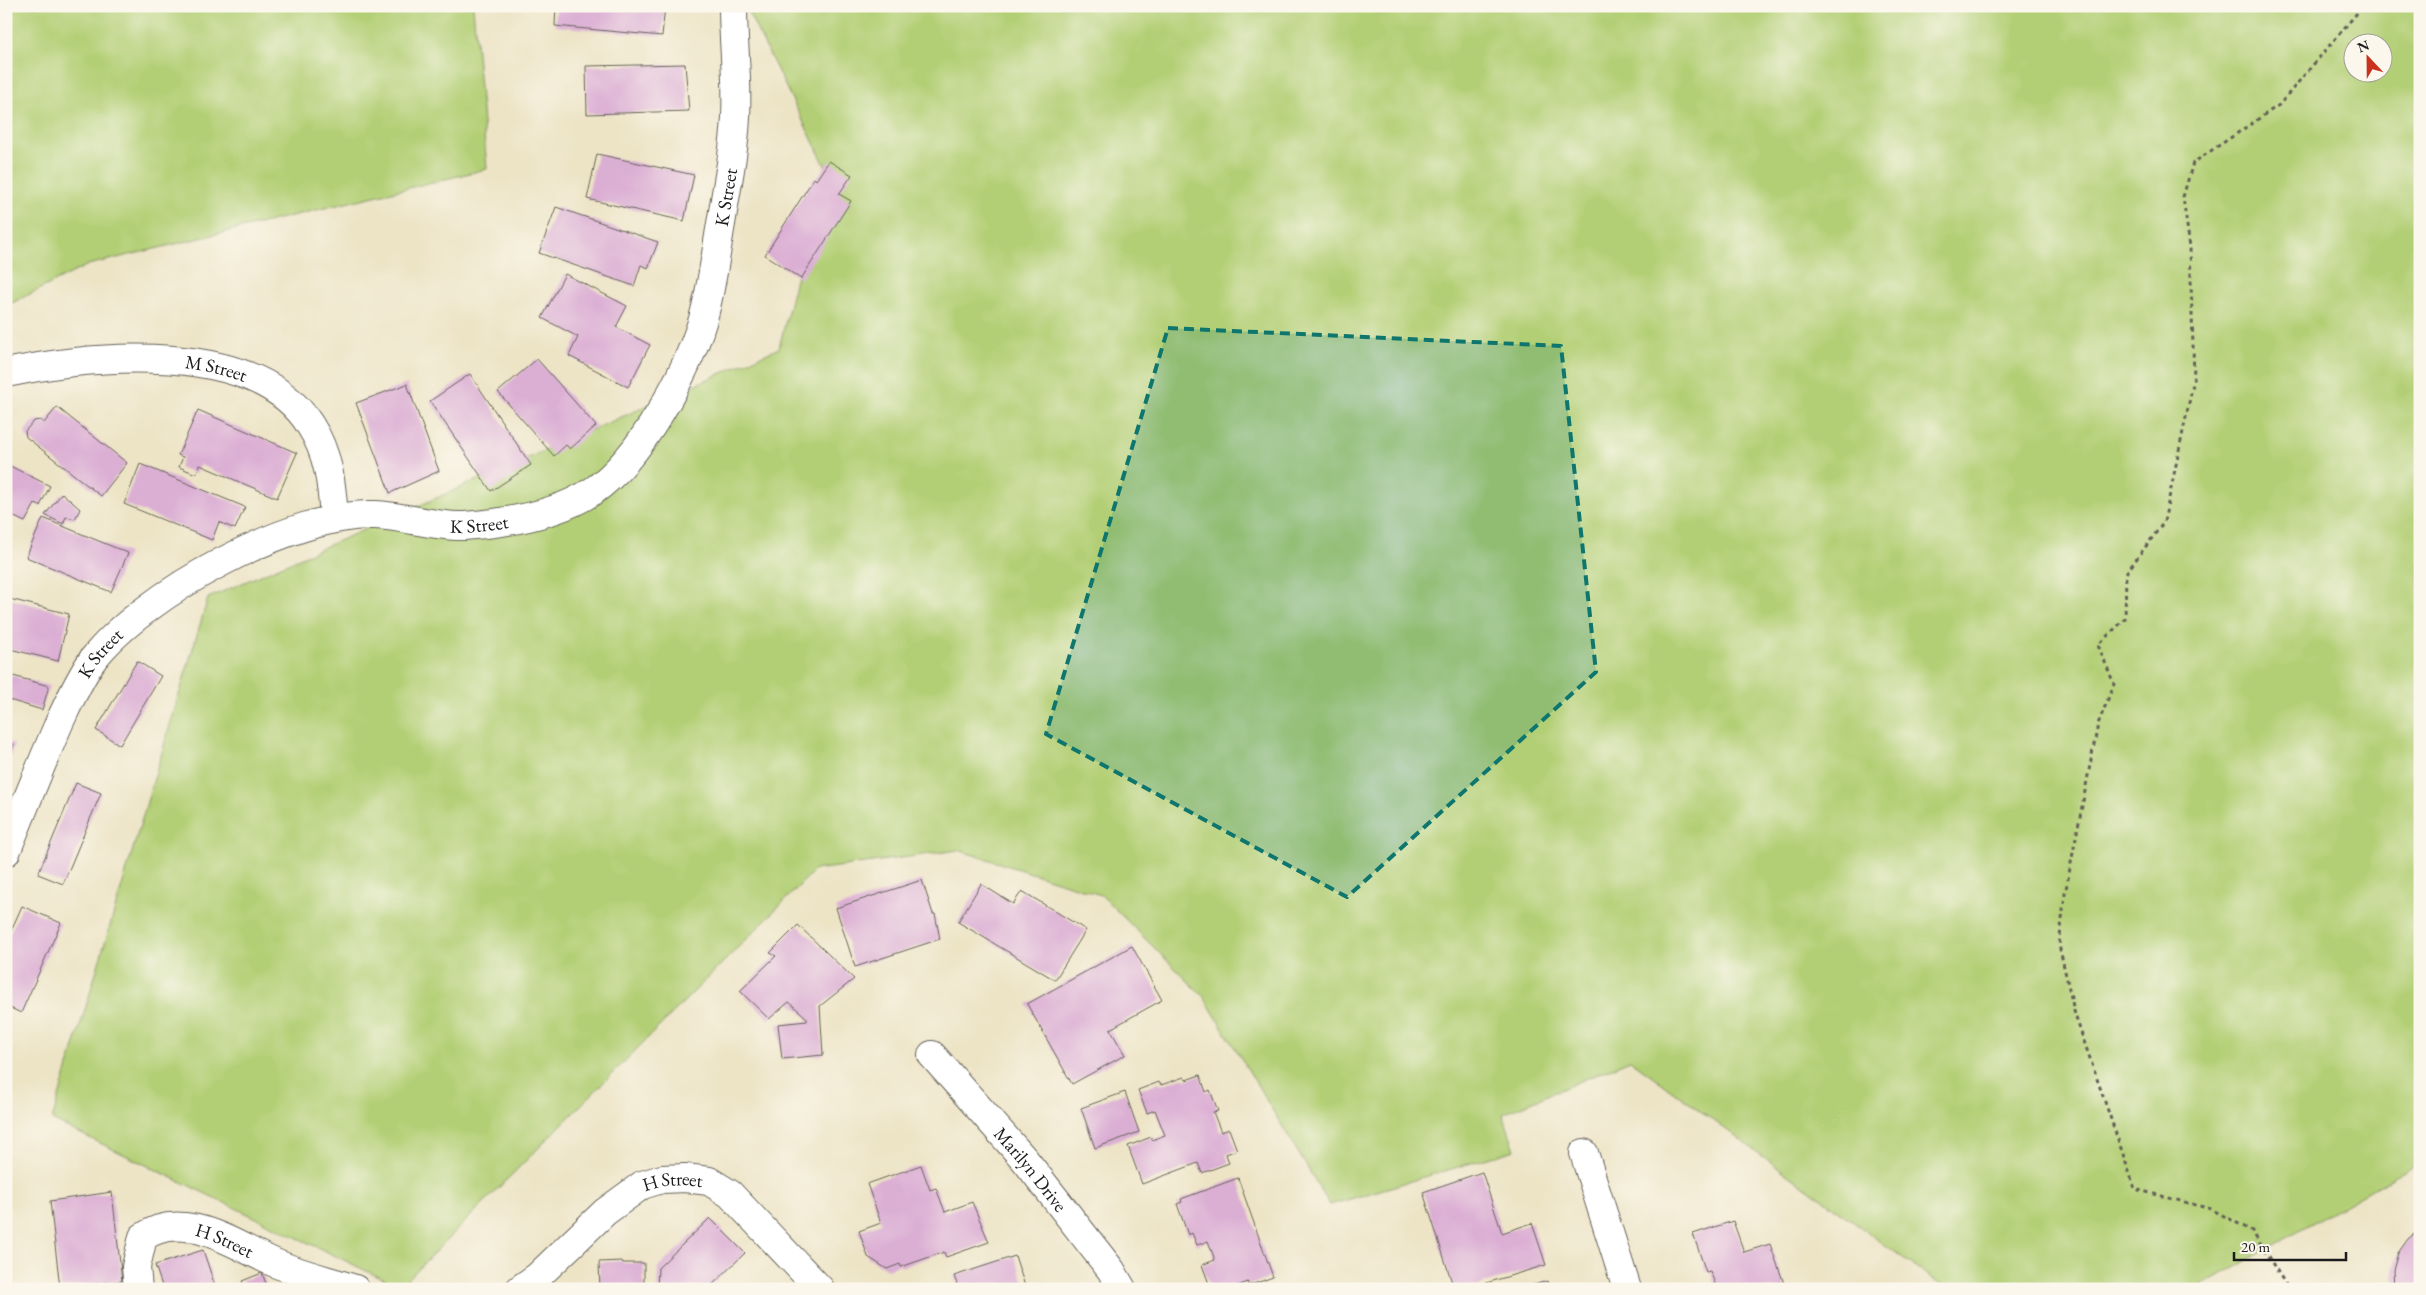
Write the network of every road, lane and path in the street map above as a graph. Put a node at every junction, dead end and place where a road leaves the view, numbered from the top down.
1 (733, 6) edge
2 (2363, 6) edge
3 (6, 373) edge
4 (334, 519) junction
5 (6, 852) edge
6 (932, 1055) dead end
7 (1584, 1153) dead end
8 (138, 1289) edge
9 (355, 1289) edge
10 (520, 1289) edge
11 (820, 1289) edge
12 (1122, 1289) edge
13 (1627, 1289) edge
14 (2295, 1289) edge

1 - 4 street, K Street
2 - 14 path
3 - 4 street, M Street
4 - 5 street, K Street
6 - 12 street, Marilyn Drive
7 - 13 street
8 - 9 street, H Street
10 - 11 street, H Street

